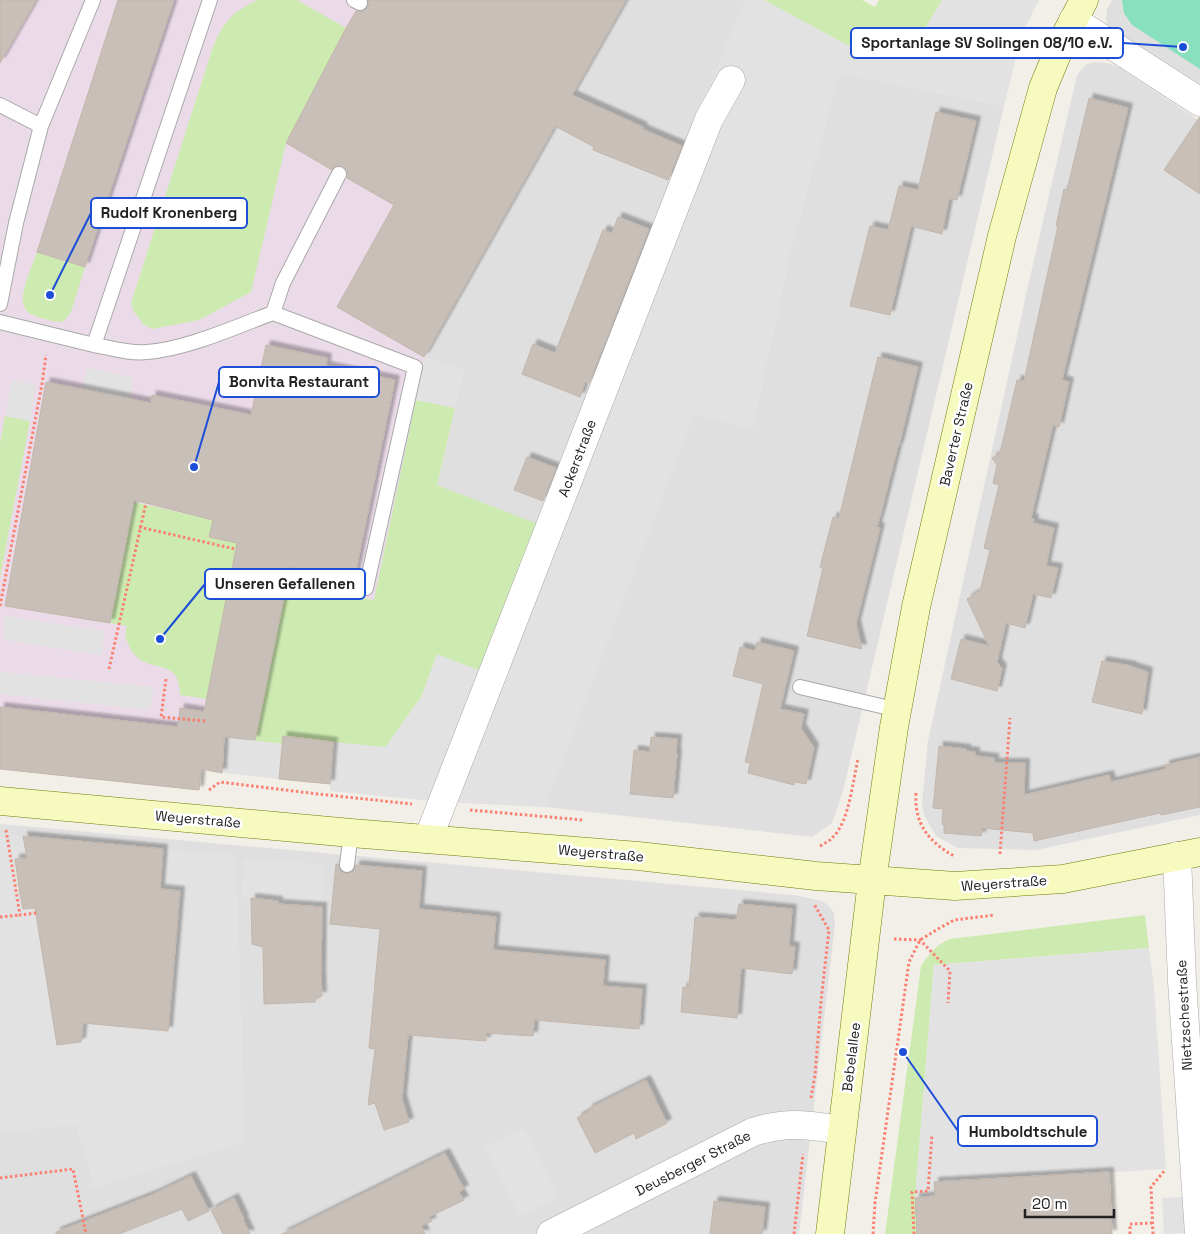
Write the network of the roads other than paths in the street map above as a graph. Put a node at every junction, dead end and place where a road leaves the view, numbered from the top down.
1 (93, 0) edge
2 (210, 0) edge
3 (1079, 10) edge
4 (732, 80) dead end
5 (1200, 102) edge
6 (0, 105) edge
7 (41, 126) junction
8 (339, 174) dead end
9 (0, 304) edge
10 (273, 313) junction
11 (0, 322) edge
12 (94, 345) junction
13 (366, 588) road end
14 (800, 687) dead end
15 (898, 710) junction
16 (0, 801) edge
17 (351, 833) junction
18 (428, 839) junction
19 (1189, 854) edge
20 (347, 865) dead end
21 (872, 881) junction
22 (842, 1130) junction
23 (550, 1234) edge
24 (830, 1234) edge
25 (1199, 1234) edge

1 - 7 lane
2 - 12 lane
3 - 5 street
3 - 15 main road, Baverter Straße
4 - 18 street, Ackerstraße
6 - 7 lane
7 - 9 lane
8 - 10 lane
10 - 12 lane
10 - 13 lane
11 - 12 lane
14 - 15 lane
15 - 21 main road, Baverter Straße
16 - 17 main road, Weyerstraße
17 - 18 main road, Weyerstraße
17 - 20 lane
18 - 21 main road, Weyerstraße
19 - 21 main road, Weyerstraße
19 - 25 street, Nietzschestraße
21 - 22 main road, Bebelallee
22 - 23 street, Deusberger Straße
22 - 24 main road, Bebelallee

